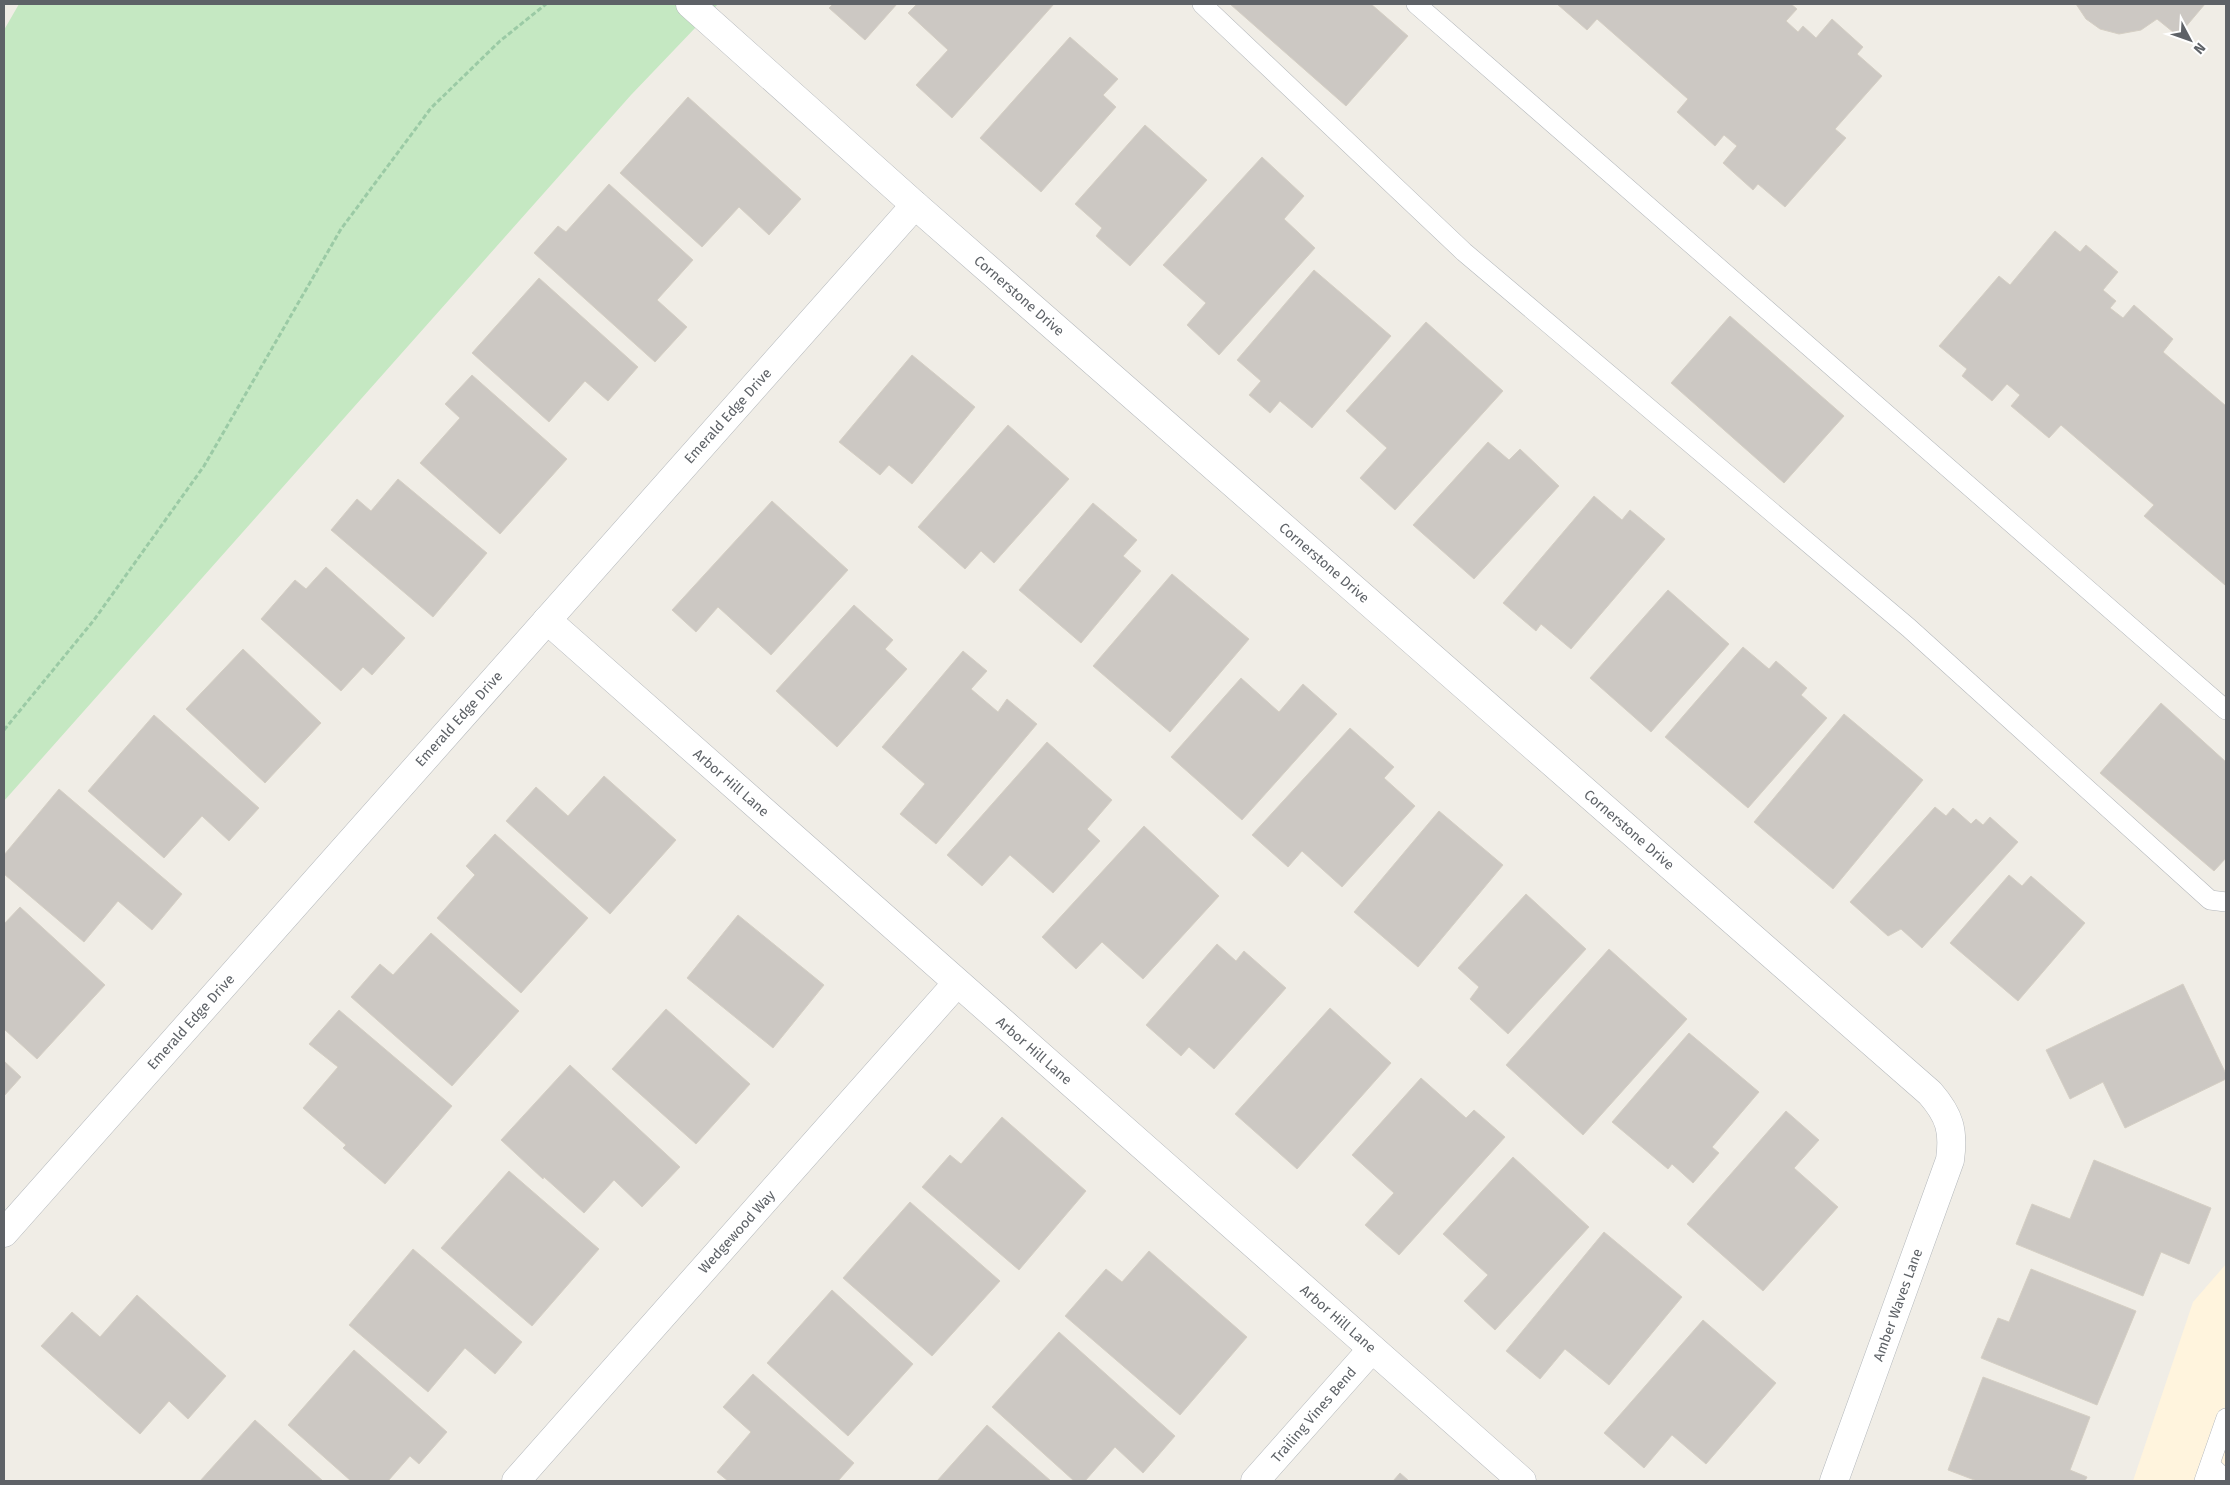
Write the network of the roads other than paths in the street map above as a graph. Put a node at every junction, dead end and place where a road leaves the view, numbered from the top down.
1 (690, 4) edge
2 (1202, 4) edge
3 (1416, 4) edge
4 (915, 205) junction
5 (547, 620) junction
6 (2226, 710) edge
7 (2226, 902) edge
8 (957, 983) junction
9 (1951, 1127) joint
10 (4, 1233) edge
11 (1372, 1349) junction
12 (2226, 1418) edge
13 (2207, 1473) edge
14 (2226, 1480) edge
15 (516, 1481) edge
16 (1256, 1481) edge
17 (1522, 1481) edge
18 (1834, 1481) edge

1 - 4 street, Cornerstone Drive
2 - 7 lane
3 - 6 lane
4 - 5 street, Emerald Edge Drive
4 - 9 street, Cornerstone Drive
5 - 8 street, Arbor Hill Lane
5 - 10 street, Emerald Edge Drive
8 - 11 street, Arbor Hill Lane
8 - 15 street, Wedgewood Way
9 - 18 street, Amber Waves Lane
11 - 16 street, Trailing Vines Bend
11 - 17 street, Arbor Hill Lane
12 - 13 lane
13 - 14 lane

